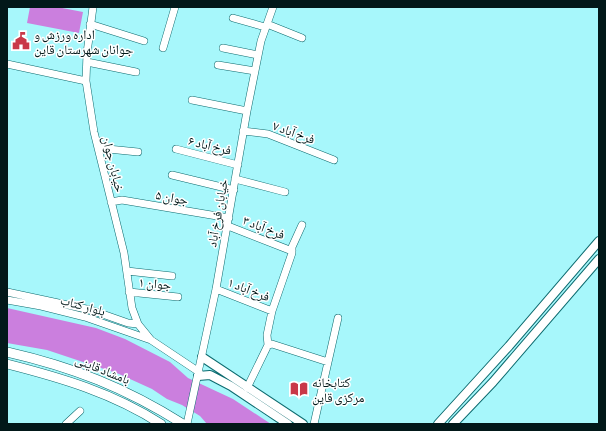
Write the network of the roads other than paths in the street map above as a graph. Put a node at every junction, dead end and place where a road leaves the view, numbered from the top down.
1 (93, 7) edge
2 (175, 7) edge
3 (273, 7) edge
4 (233, 18) dead end
5 (90, 24) junction
6 (266, 25) junction
7 (302, 38) dead end
8 (144, 41) dead end
9 (163, 48) dead end
10 (223, 48) dead end
11 (258, 55) junction
12 (87, 62) junction
13 (7, 64) edge
14 (218, 65) dead end
15 (255, 71) junction
16 (136, 72) dead end
17 (86, 81) junction
18 (192, 100) dead end
19 (247, 111) junction
20 (244, 131) junction
21 (98, 148) junction
22 (176, 149) dead end
23 (138, 152) dead end
24 (334, 160) dead end
25 (238, 164) junction
26 (172, 175) dead end
27 (235, 179) junction
28 (234, 190) junction
29 (286, 192) dead end
30 (111, 202) junction
31 (229, 218) junction
32 (302, 225) dead end
33 (228, 226) junction
34 (599, 241) edge
35 (292, 251) junction
36 (599, 259) edge
37 (127, 271) junction
38 (172, 276) dead end
39 (216, 289) junction
40 (7, 292) edge
41 (130, 292) junction
42 (178, 297) dead end
43 (7, 300) edge
44 (272, 311) junction
45 (338, 318) dead end
46 (138, 324) junction
47 (151, 340) junction
48 (268, 345) junction
49 (7, 352) edge
50 (202, 357) junction
51 (328, 362) junction
52 (7, 364) edge
53 (198, 374) junction
54 (247, 388) junction
55 (80, 411) dead end
56 (66, 424) edge
57 (161, 424) edge
58 (183, 424) edge
59 (187, 424) edge
60 (288, 424) edge
61 (302, 424) edge
62 (314, 424) edge
63 (438, 424) edge
64 (453, 424) edge

1 - 5 street, خیابان جوان
2 - 9 street
3 - 6 street, خیابان فرخ آباد
4 - 6 street
5 - 8 street
5 - 12 street, خیابان جوان
6 - 7 street
6 - 11 street, خیابان فرخ آباد
10 - 11 street
11 - 15 street, خیابان فرخ آباد
12 - 16 street
12 - 17 street, خیابان جوان
13 - 17 street
14 - 15 street
15 - 19 street, خیابان فرخ آباد
17 - 21 street, خیابان جوان
18 - 19 street
19 - 20 street, خیابان فرخ آباد
20 - 24 street, فرخ آباد ۷
20 - 25 street, خیابان فرخ آباد
21 - 23 street
21 - 30 street, خیابان جوان
22 - 25 street, فرخ آباد ۶
25 - 27 street, خیابان فرخ آباد
26 - 28 street
27 - 28 street, خیابان فرخ آباد
27 - 29 street
28 - 31 street, خیابان فرخ آباد
30 - 31 street, جوان ۵
30 - 37 street, خیابان جوان
31 - 33 street, خیابان فرخ آباد
32 - 35 street
33 - 35 street, فرخ آباد ۳
33 - 39 street, خیابان فرخ آباد
34 - 63 street
35 - 44 street
36 - 64 street
37 - 38 street
37 - 41 street, خیابان جوان
39 - 44 street, فرخ آباد ۱
39 - 50 street, خیابان فرخ آباد
40 - 46 street, بلوار کتاب
41 - 42 street, جوان ۱
41 - 46 street, خیابان جوان
43 - 47 street, بلوار کتاب
44 - 48 street
45 - 51 street
46 - 47 street
47 - 53 street
48 - 51 street
48 - 54 street
49 - 58 main road, بامشاد قاینی
50 - 53 street, خیابان فرخ آباد
50 - 54 street
51 - 62 street
52 - 57 main road, بامشاد قاینی
53 - 59 street, خیابان فرخ آباد
53 - 60 street
54 - 61 street
55 - 56 street

